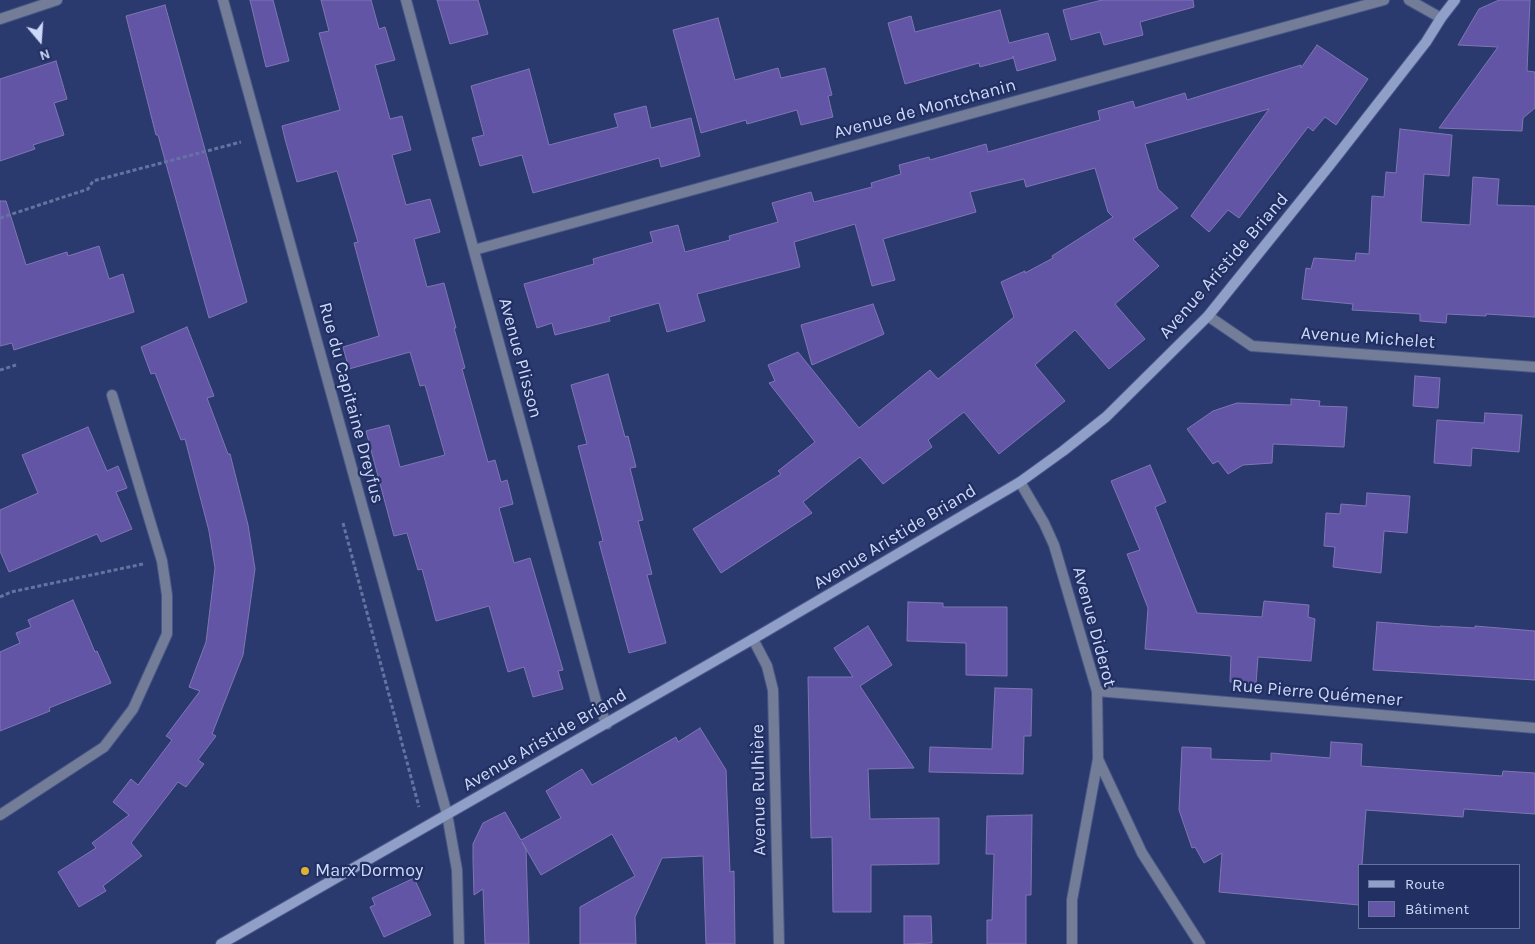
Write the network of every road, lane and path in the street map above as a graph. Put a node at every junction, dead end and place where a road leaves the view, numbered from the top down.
1 (57, 0) edge
2 (223, 0) edge
3 (406, 0) edge
4 (1384, 0) edge
5 (1409, 0) edge
6 (1455, 0) edge
7 (1441, 18) junction
8 (0, 19) edge
9 (260, 137) junction
10 (0, 218) edge
11 (474, 250) junction
12 (1208, 316) junction
13 (16, 365) dead end
14 (1535, 367) edge
15 (0, 370) edge
16 (112, 395) dead end
17 (1020, 482) junction
18 (162, 560) junction
19 (0, 597) edge
20 (753, 639) junction
21 (1097, 691) junction
22 (607, 724) junction
23 (1535, 728) edge
24 (1098, 759) junction
25 (447, 814) junction
26 (0, 815) edge
27 (221, 944) edge
28 (459, 944) edge
29 (780, 944) edge
30 (1072, 944) edge
31 (1200, 944) edge

1 - 8 street
2 - 9 street, Rue du Capitaine Dreyfus
3 - 11 street, Avenue Plisson
4 - 11 street, Avenue de Montchanin
5 - 7 street
6 - 7 street, Avenue Aristide Briand
7 - 12 street, Avenue Aristide Briand
9 - 10 path
9 - 25 street, Rue du Capitaine Dreyfus
11 - 22 street, Avenue Plisson
12 - 14 street, Avenue Michelet
12 - 17 street, Avenue Aristide Briand
13 - 15 path
16 - 18 street
17 - 20 street, Avenue Aristide Briand
17 - 21 street, Avenue Diderot
18 - 19 path
18 - 26 street
20 - 22 street, Avenue Aristide Briand
20 - 29 street, Avenue Rulhière
21 - 23 street, Rue Pierre Quémener
21 - 24 street, Avenue Diderot
22 - 25 street, Avenue Aristide Briand
24 - 30 street
24 - 31 street, Avenue Diderot
25 - 27 street, Avenue Aristide Briand
25 - 28 street, Rue du Capitaine Dreyfus

